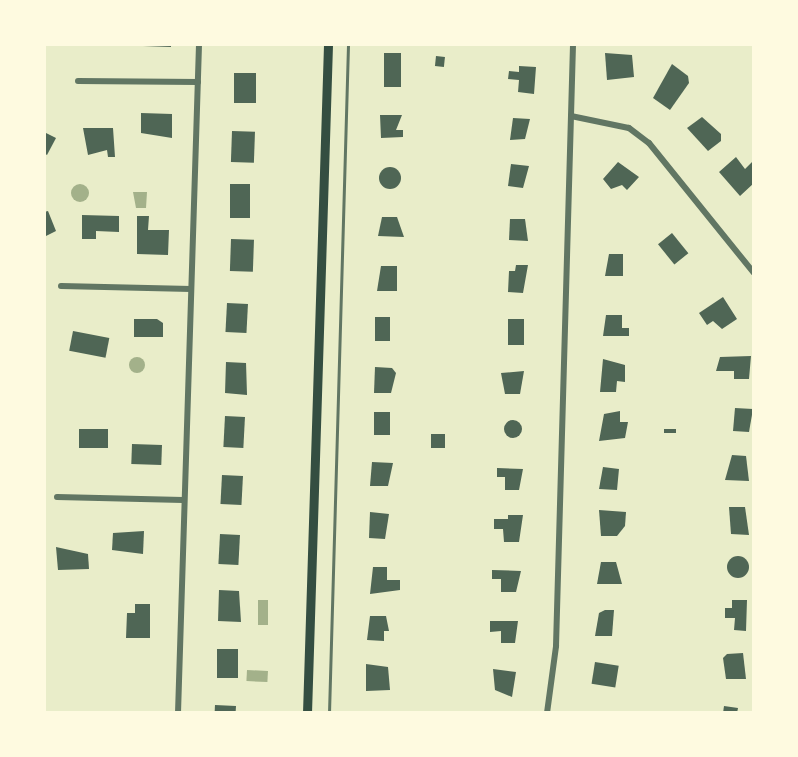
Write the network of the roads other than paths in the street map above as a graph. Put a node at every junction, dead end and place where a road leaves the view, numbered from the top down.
1 (199, 44) edge
2 (328, 44) edge
3 (348, 44) edge
4 (573, 44) edge
5 (78, 81) dead end
6 (198, 82) junction
7 (571, 116) junction
8 (754, 273) edge
9 (61, 286) dead end
10 (191, 289) junction
11 (57, 497) dead end
12 (183, 500) junction
13 (178, 713) edge
14 (307, 713) edge
15 (329, 713) edge
16 (547, 713) edge

1 - 6 street
2 - 14 main road
3 - 15 lane
4 - 7 street
5 - 6 street
6 - 10 street
7 - 8 street
7 - 16 street
9 - 10 street
10 - 12 street
11 - 12 street
12 - 13 street

